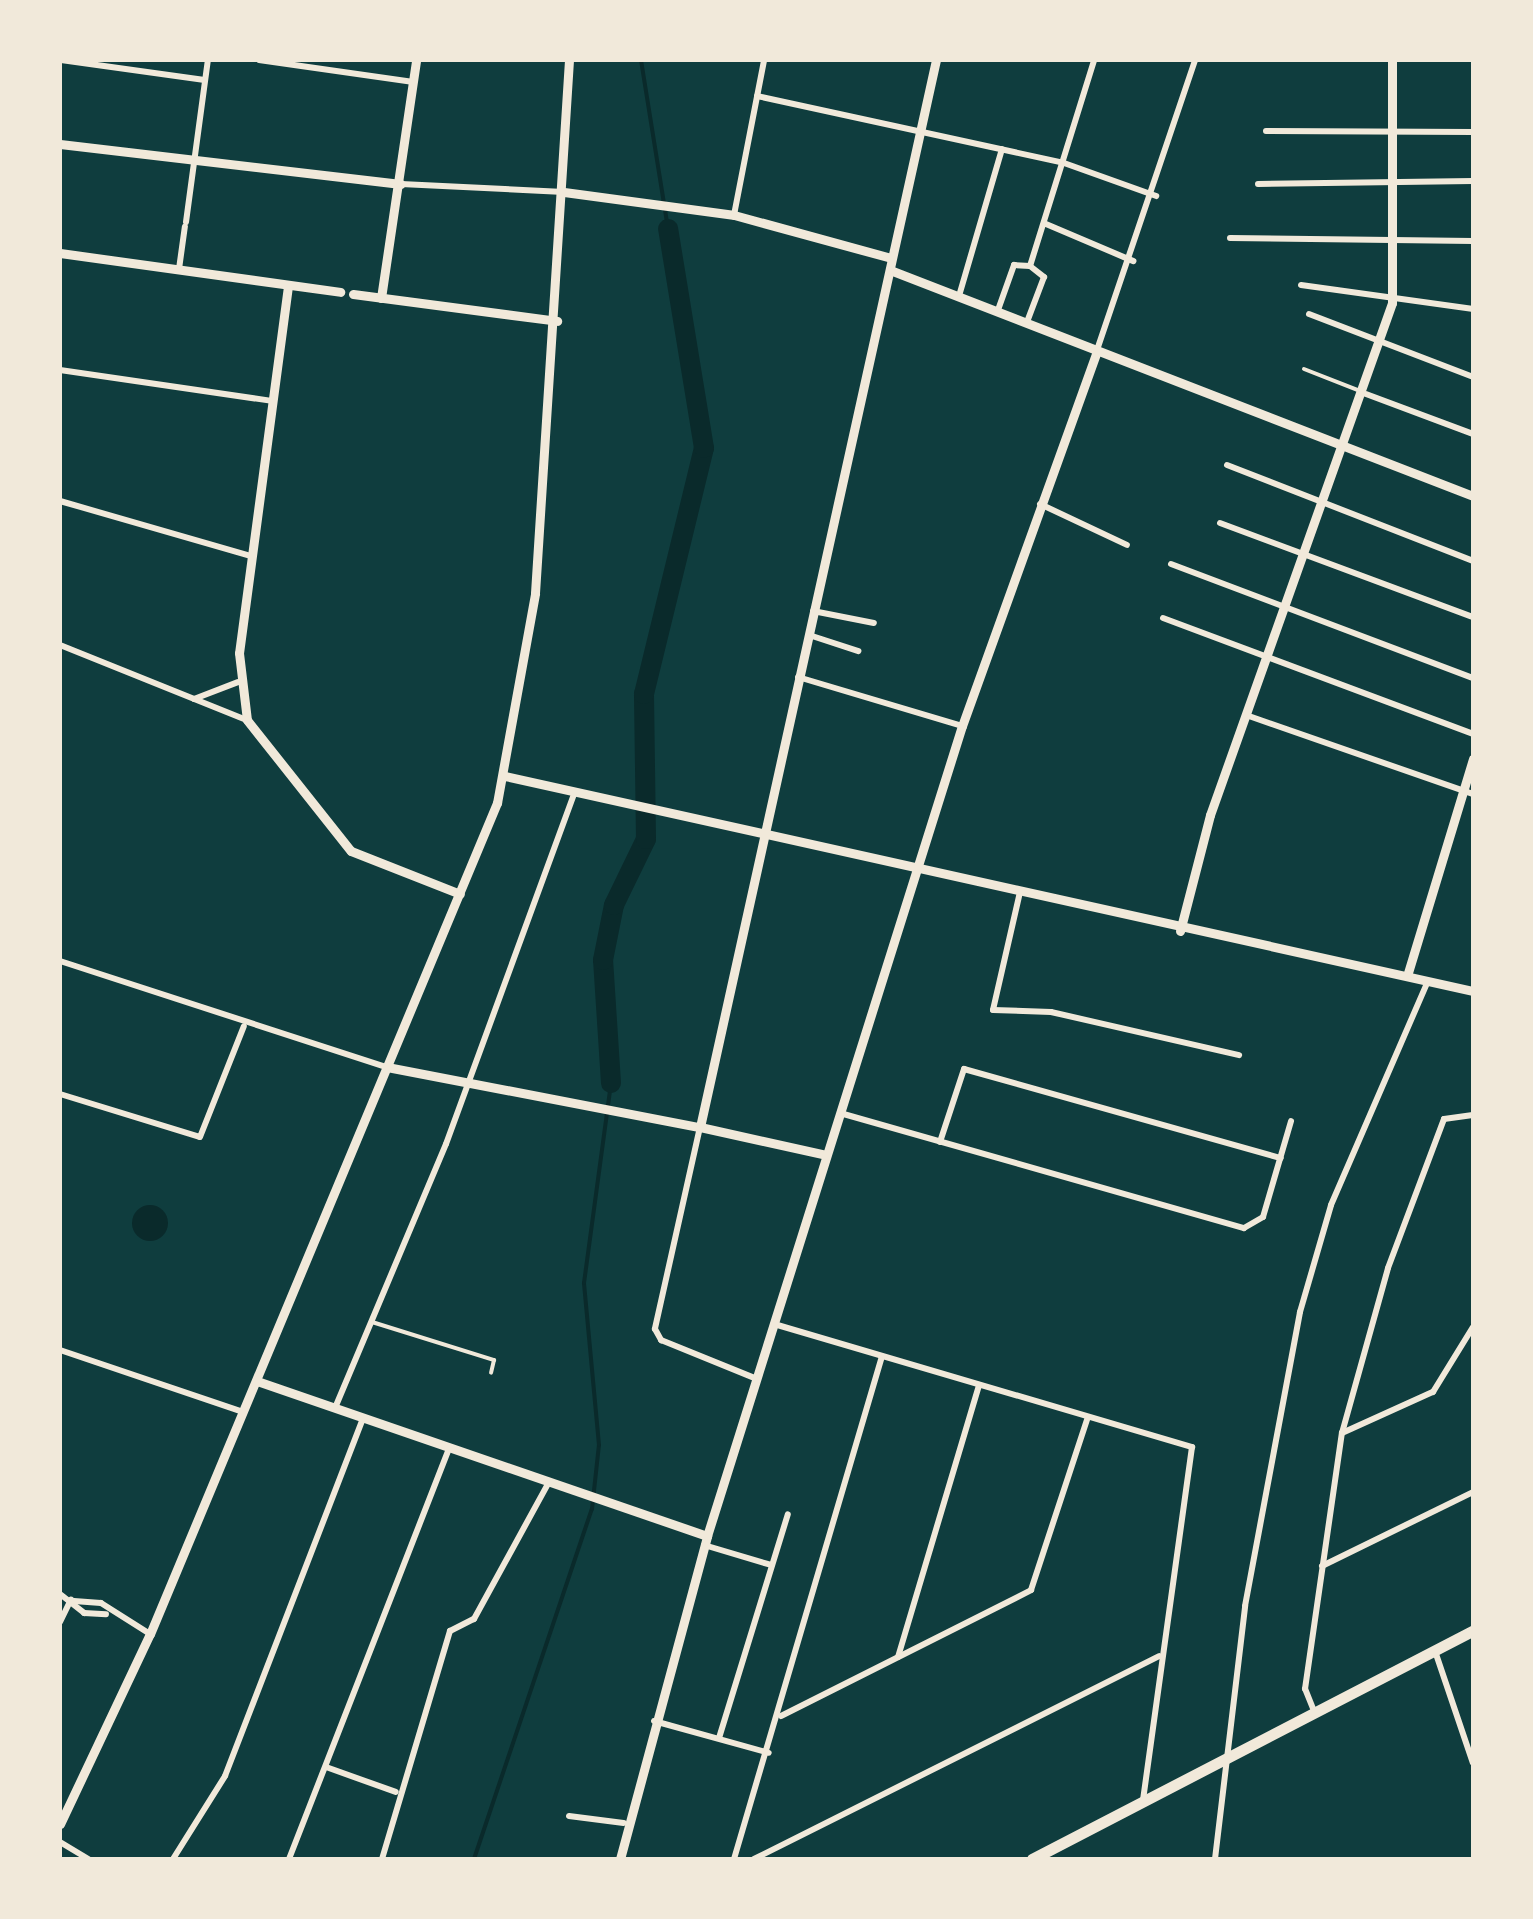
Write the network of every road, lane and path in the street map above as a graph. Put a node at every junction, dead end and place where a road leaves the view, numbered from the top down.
1 (61, 60) edge
2 (208, 60) edge
3 (260, 60) edge
4 (416, 60) edge
5 (569, 60) edge
6 (764, 60) edge
7 (936, 60) edge
8 (1094, 60) edge
9 (1195, 60) edge
10 (1392, 60) edge
11 (205, 80) junction
12 (413, 82) junction
13 (757, 96) junction
14 (1266, 131) dead end
15 (919, 132) junction
16 (1388, 132) junction
17 (1473, 132) edge
18 (60, 144) edge
19 (1002, 149) junction
20 (194, 163) junction
21 (1064, 163) junction
22 (1473, 181) edge
23 (1389, 182) junction
24 (400, 184) junction
25 (1258, 184) dead end
26 (564, 192) junction
27 (1156, 196) junction
28 (734, 215) junction
29 (1046, 224) junction
30 (1230, 238) dead end
31 (1473, 241) edge
32 (1392, 242) junction
33 (60, 254) edge
34 (1133, 261) junction
35 (890, 264) junction
36 (1030, 266) junction
37 (179, 270) junction
38 (1301, 285) dead end
39 (288, 286) junction
40 (340, 292) dead end
41 (354, 294) dead end
42 (959, 296) junction
43 (382, 298) junction
44 (1392, 303) junction
45 (1473, 309) edge
46 (998, 310) junction
47 (1309, 314) dead end
48 (557, 321) junction
49 (1027, 322) junction
50 (1381, 343) junction
51 (1097, 351) junction
52 (1304, 369) dead end
53 (60, 370) edge
54 (1473, 377) edge
55 (1366, 394) junction
56 (272, 401) junction
57 (1473, 434) edge
58 (1347, 446) junction
59 (1227, 465) dead end
60 (1473, 496) edge
61 (60, 501) edge
62 (1040, 504) junction
63 (1325, 504) junction
64 (1220, 523) dead end
65 (1128, 545) dead end
66 (251, 556) junction
67 (1306, 557) junction
68 (1473, 561) edge
69 (1171, 564) dead end
70 (1286, 608) junction
71 (814, 611) junction
72 (1162, 618) dead end
73 (1473, 618) edge
74 (874, 623) dead end
75 (809, 636) junction
76 (60, 645) edge
77 (858, 651) dead end
78 (1266, 659) junction
79 (797, 677) junction
80 (1473, 678) edge
81 (238, 682) junction
82 (191, 700) junction
83 (1246, 714) junction
84 (247, 720) junction
85 (962, 726) junction
86 (1473, 734) edge
87 (1473, 758) edge
88 (505, 776) junction
89 (1462, 789) junction
90 (575, 792) junction
91 (1473, 794) edge
92 (762, 834) junction
93 (916, 871) junction
94 (1020, 892) junction
95 (460, 894) junction
96 (1180, 931) junction
97 (60, 961) edge
98 (1407, 976) junction
99 (1428, 982) junction
100 (1473, 991) edge
101 (244, 1026) junction
102 (1238, 1055) dead end
103 (387, 1068) junction
104 (465, 1088) junction
105 (60, 1094) edge
106 (840, 1113) junction
107 (1473, 1115) edge
108 (1291, 1121) dead end
109 (700, 1127) junction
110 (940, 1142) junction
111 (826, 1155) junction
112 (1281, 1158) junction
113 (372, 1322) junction
114 (774, 1324) junction
115 (1473, 1327) edge
116 (60, 1350) edge
117 (882, 1356) junction
118 (491, 1373) dead end
119 (757, 1379) junction
120 (257, 1381) junction
121 (979, 1386) junction
122 (334, 1409) junction
123 (244, 1412) junction
124 (1088, 1417) junction
125 (363, 1419) junction
126 (1342, 1433) junction
127 (450, 1448) junction
128 (549, 1482) junction
129 (1473, 1492) edge
130 (788, 1514) dead end
131 (705, 1540) junction
132 (772, 1564) junction
133 (1320, 1566) junction
134 (60, 1594) edge
135 (72, 1600) junction
136 (106, 1614) junction
137 (60, 1622) edge
138 (1473, 1630) edge
139 (150, 1634) junction
140 (1435, 1651) junction
141 (1159, 1656) junction
142 (898, 1658) junction
143 (1315, 1712) junction
144 (780, 1717) junction
145 (654, 1720) junction
146 (719, 1738) junction
147 (769, 1753) junction
148 (1225, 1758) junction
149 (1473, 1763) edge
150 (326, 1766) junction
151 (396, 1792) junction
152 (1143, 1801) junction
153 (569, 1816) dead end
154 (624, 1822) junction
155 (60, 1824) edge
156 (60, 1842) edge
157 (88, 1859) edge
158 (174, 1859) edge
159 (289, 1859) edge
160 (382, 1859) edge
161 (620, 1859) edge
162 (734, 1859) edge
163 (754, 1859) edge
164 (1032, 1859) edge
165 (1214, 1859) edge

1 - 11 street
2 - 11 street
3 - 12 street
4 - 12 street
5 - 26 street
6 - 13 street
7 - 15 street
8 - 21 street
9 - 27 street
10 - 16 street
11 - 20 street
12 - 24 street
13 - 15 street
13 - 28 street
14 - 16 street
15 - 19 street
15 - 35 street
16 - 17 street
16 - 23 street
18 - 20 street
19 - 21 street
19 - 42 street
20 - 24 street
20 - 37 street
21 - 27 street
21 - 29 street
22 - 23 street
23 - 25 street
23 - 32 street
24 - 26 street
24 - 43 street
26 - 28 street
26 - 48 street
27 - 34 street
28 - 35 street
29 - 34 street
29 - 36 street
30 - 32 street
31 - 32 street
32 - 44 street
33 - 37 street
34 - 51 street
35 - 42 street
35 - 71 street
36 - 46 street
36 - 49 street
37 - 39 street
38 - 44 street
39 - 40 street
39 - 56 street
41 - 43 street
42 - 46 street
43 - 48 street
44 - 45 street
44 - 50 street
46 - 49 street
47 - 50 street
48 - 88 street
49 - 51 street
50 - 54 street
50 - 55 street
51 - 58 street
51 - 62 street
52 - 55 lane
53 - 56 street
55 - 57 street
55 - 58 street
56 - 66 street
58 - 60 street
58 - 63 street
59 - 63 street
61 - 66 street
62 - 65 street
62 - 85 street
63 - 67 street
63 - 68 street
64 - 67 street
66 - 81 street
67 - 70 street
67 - 73 street
69 - 70 street
70 - 78 street
70 - 80 street
71 - 74 street
71 - 75 street
72 - 78 street
75 - 77 street
75 - 79 street
76 - 82 street
78 - 83 street
78 - 86 street
79 - 85 street
79 - 92 street
81 - 82 street
81 - 84 street
82 - 84 street
83 - 89 street
83 - 96 street
84 - 95 street
85 - 93 street
87 - 89 street
88 - 90 street
88 - 95 street
89 - 91 street
89 - 98 street
90 - 92 street
90 - 104 street
92 - 93 street
92 - 109 street
93 - 94 street
93 - 106 street
94 - 96 street
94 - 102 street
95 - 103 street
96 - 98 street
97 - 101 street
98 - 99 street
99 - 100 street
99 - 148 street
101 - 103 street
101 - 105 street
103 - 104 street
103 - 120 street
104 - 109 street
104 - 113 street
106 - 110 street
106 - 111 street
107 - 126 street
108 - 112 street
109 - 111 street
109 - 119 street
110 - 112 street
110 - 112 street
111 - 114 street
113 - 118 lane
113 - 122 street
114 - 117 street
114 - 119 street
115 - 126 street
116 - 123 street
117 - 121 street
117 - 144 street
119 - 131 street
120 - 122 street
120 - 123 street
121 - 124 street
121 - 142 street
122 - 125 street
123 - 139 street
124 - 141 street
124 - 142 street
125 - 127 street
125 - 158 street
126 - 133 street
127 - 128 street
127 - 150 street
128 - 131 street
128 - 151 street
129 - 133 street
130 - 132 street
131 - 132 street
131 - 145 street
132 - 146 street
133 - 143 street
134 - 135 street
135 - 136 street
135 - 136 street
135 - 137 street
136 - 139 street
138 - 140 highway
139 - 155 street
140 - 143 highway
140 - 149 street
141 - 152 street
141 - 163 street
142 - 144 street
143 - 148 highway
144 - 147 street
145 - 146 street
145 - 154 street
146 - 147 street
147 - 162 street
148 - 152 highway
148 - 165 street
150 - 151 street
150 - 159 street
151 - 160 street
152 - 164 highway
153 - 154 street
154 - 161 street
156 - 157 street

